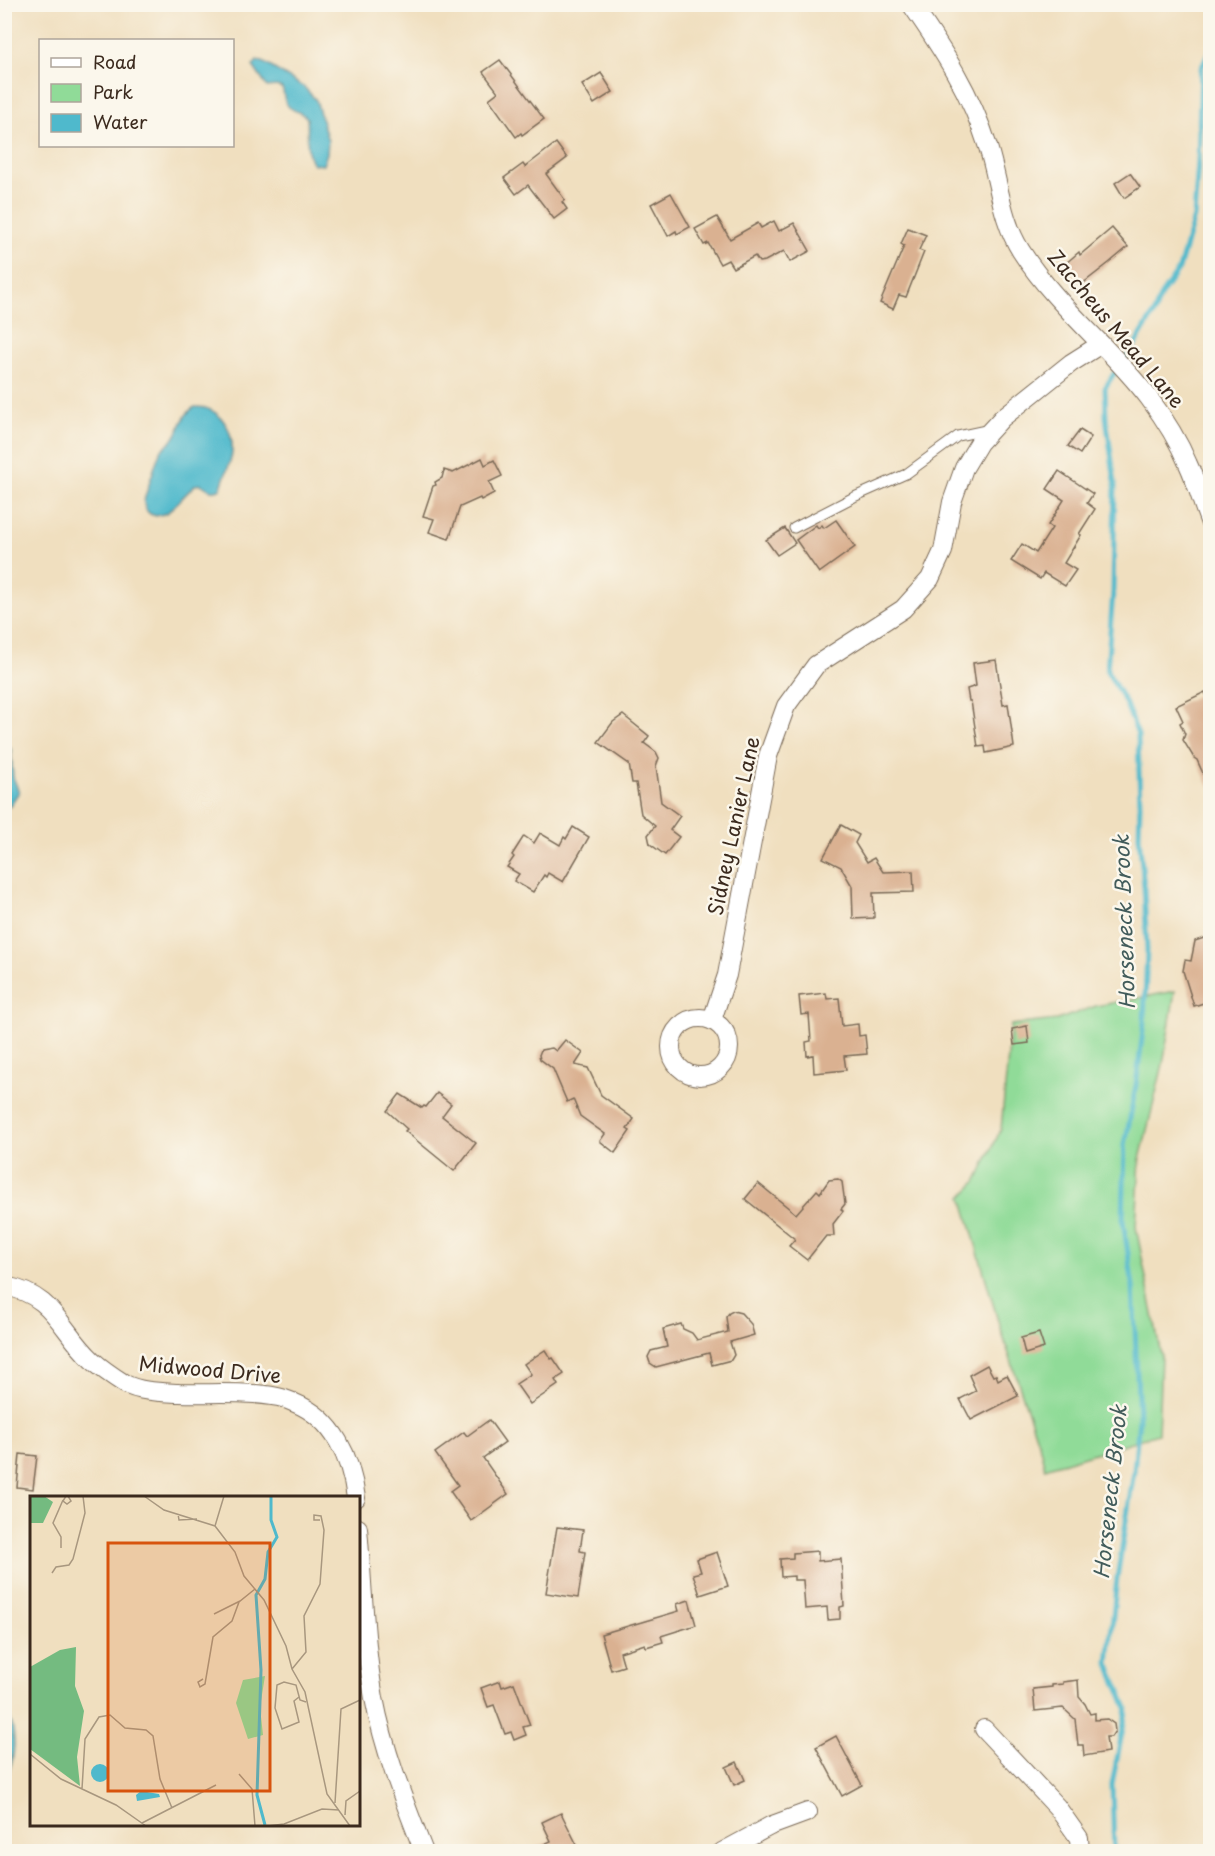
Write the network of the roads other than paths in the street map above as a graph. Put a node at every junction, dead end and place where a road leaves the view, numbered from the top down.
1 (911, 4) edge
2 (1106, 348) junction
3 (991, 429) junction
4 (1210, 523) edge
5 (794, 528) dead end
6 (712, 1020) dead end
7 (4, 1286) edge
8 (356, 1496) edge
9 (360, 1558) edge
10 (984, 1729) dead end
11 (808, 1812) dead end
12 (424, 1851) edge
13 (722, 1851) edge
14 (1080, 1851) edge

1 - 2 street, Zaccheus Mead Lane
2 - 3 street, Sidney Lanier Lane
2 - 4 street, Zaccheus Mead Lane
3 - 5 lane
3 - 6 street, Sidney Lanier Lane
7 - 8 street, Midwood Drive
9 - 12 street
10 - 14 street
11 - 13 street

